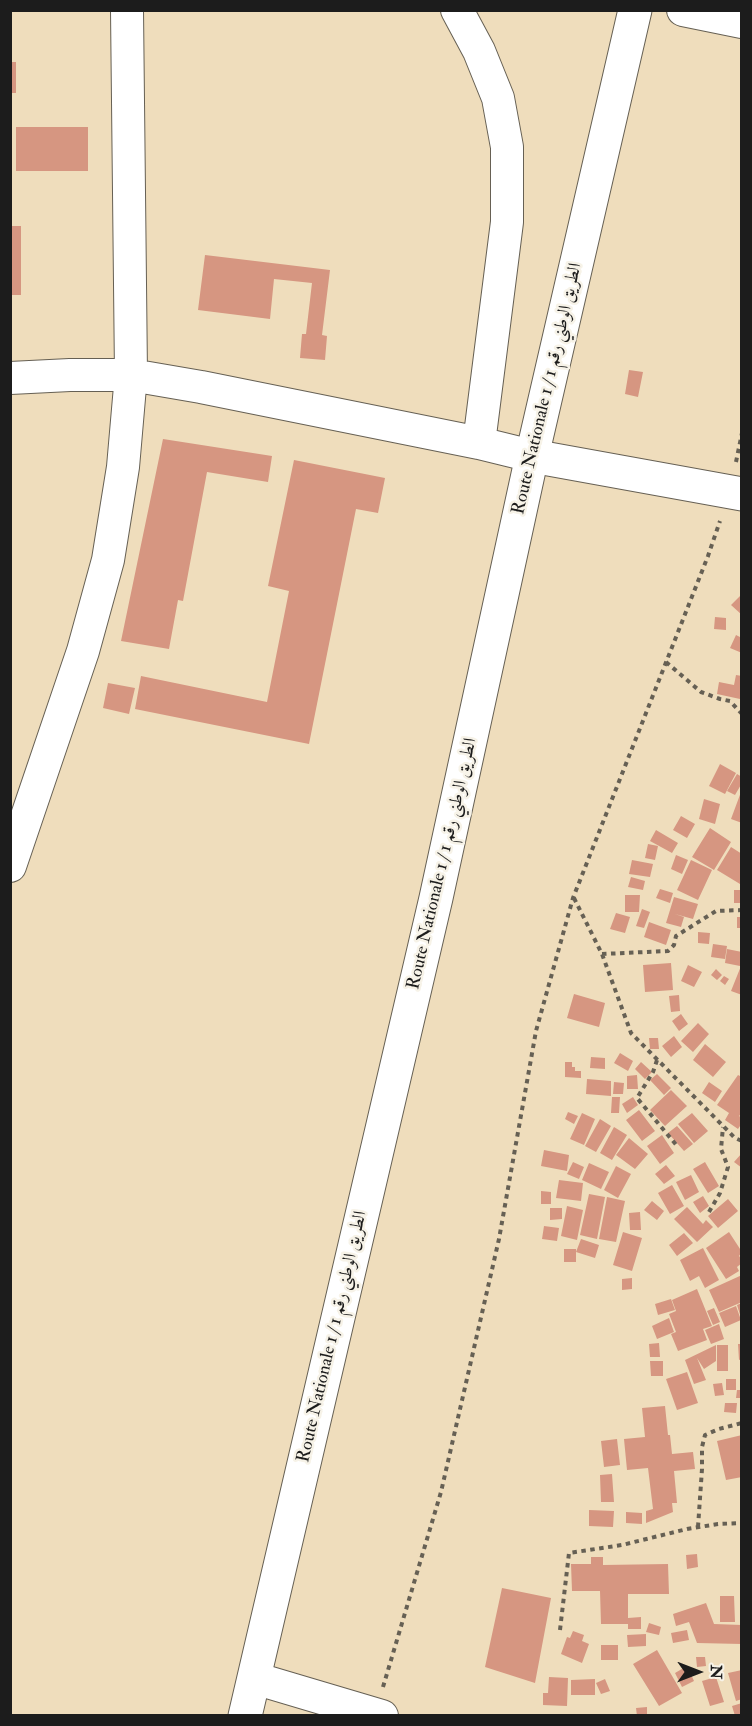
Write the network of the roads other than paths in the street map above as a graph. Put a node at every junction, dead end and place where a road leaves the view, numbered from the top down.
1 (127, 10) edge
2 (457, 10) edge
3 (635, 10) edge
4 (682, 10) edge
5 (741, 22) edge
6 (130, 375) junction
7 (10, 378) edge
8 (479, 443) junction
9 (532, 456) junction
10 (736, 493) edge
11 (10, 866) edge
12 (254, 1678) junction
13 (378, 1714) edge
14 (245, 1716) edge

1 - 6 street
2 - 8 street
3 - 9 main road, Route Nationale 1 / الطريق الوطني رقم 1
4 - 5 street
6 - 7 street
6 - 8 street
6 - 11 street
8 - 9 street
9 - 10 main road
9 - 12 main road, Route Nationale 1 / الطريق الوطني رقم 1
12 - 13 street
12 - 14 main road, Route Nationale 1 / الطريق الوطني رقم 1

